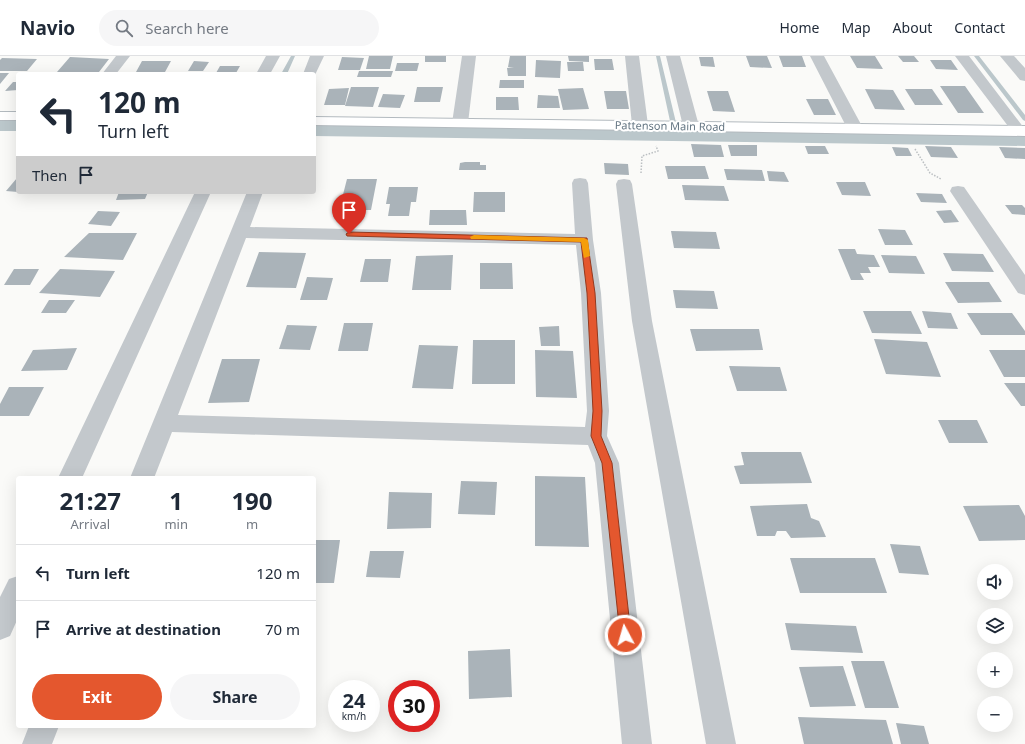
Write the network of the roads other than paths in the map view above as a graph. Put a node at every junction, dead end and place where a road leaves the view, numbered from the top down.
1 (123, 56) edge
2 (273, 56) edge
3 (317, 56) edge
4 (468, 56) edge
5 (632, 56) edge
6 (673, 56) edge
7 (817, 56) edge
8 (962, 56) edge
9 (1008, 56) edge
10 (111, 72) edge
11 (264, 72) edge
12 (311, 72) edge
13 (1025, 77) edge
14 (0, 116) edge
15 (16, 116) edge
16 (316, 121) edge
17 (460, 123) junction
18 (644, 125) junction
19 (687, 126) junction
20 (855, 128) junction
21 (1022, 131) edge
22 (580, 184) dead end
23 (624, 184) road end
24 (958, 191) road end
25 (202, 194) edge
26 (254, 194) edge
27 (240, 232) junction
28 (584, 240) junction
29 (1025, 289) edge
30 (164, 423) junction
31 (596, 436) junction
32 (71, 476) edge
33 (143, 476) edge
34 (16, 592) edge
35 (0, 627) edge
36 (43, 728) edge
37 (37, 744) edge
38 (637, 744) edge
39 (721, 744) edge

1 - 10 street
2 - 11 street
3 - 12 street
4 - 17 street
5 - 18 street
6 - 19 street
7 - 20 street
8 - 21 street
9 - 13 street
14 - 15 street
16 - 17 street, Pattenson Main Road
17 - 18 street, Pattenson Main Road
18 - 19 street, Pattenson Main Road
19 - 20 street, Pattenson Main Road
20 - 21 street, Pattenson Main Road
22 - 28 street
23 - 39 street
24 - 29 street
25 - 32 street
26 - 27 street
27 - 28 street
27 - 30 street
28 - 31 street
30 - 31 street
30 - 33 street
31 - 38 street
34 - 35 street
36 - 37 street

